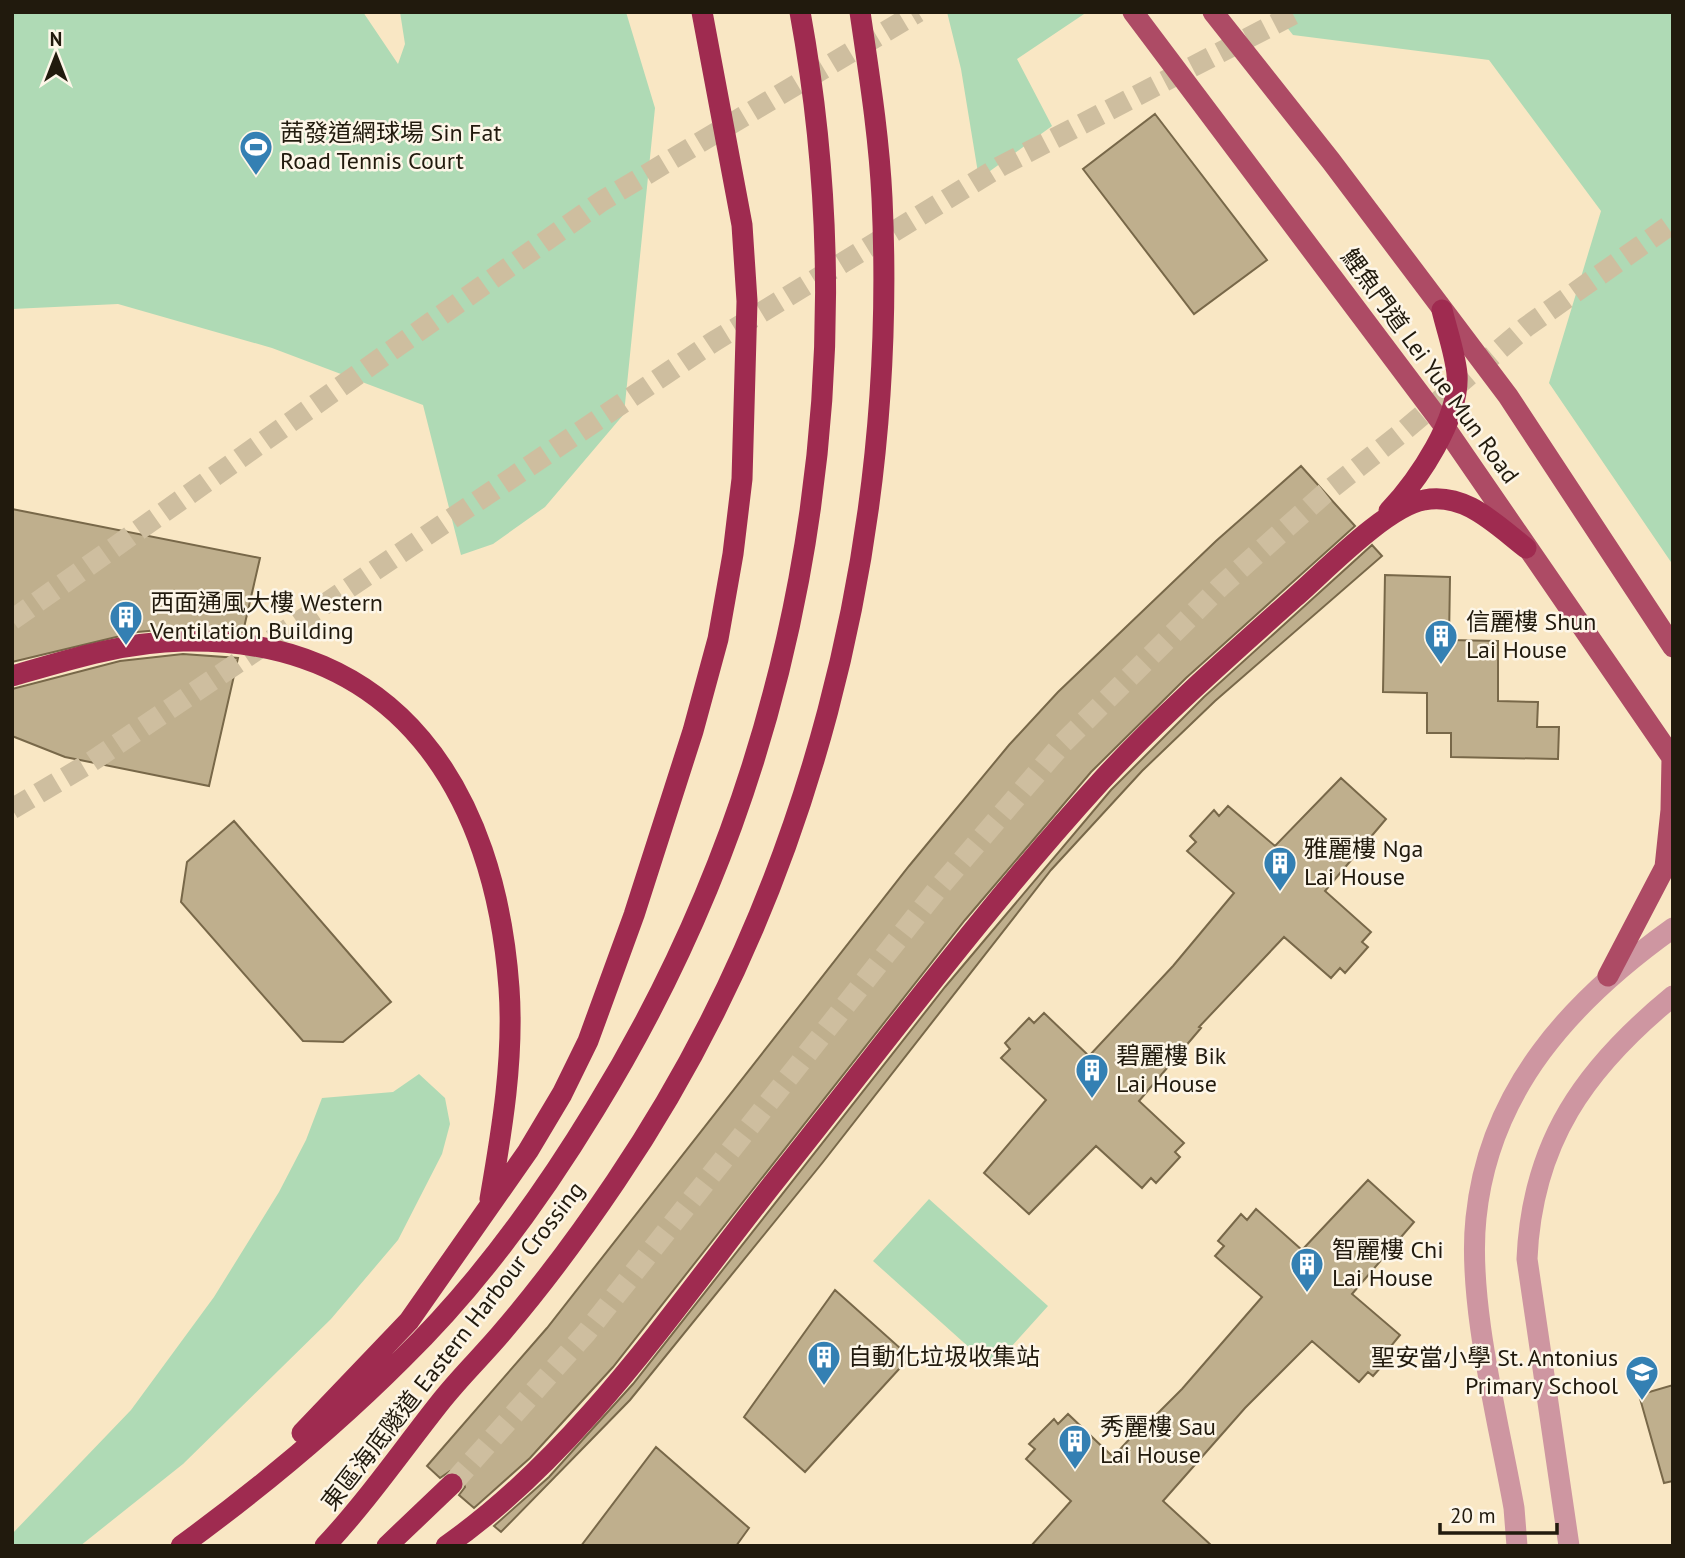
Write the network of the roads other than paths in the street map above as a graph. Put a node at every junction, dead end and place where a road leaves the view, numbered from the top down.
1 (702, 12) edge
2 (800, 12) edge
3 (860, 12) edge
4 (1133, 12) edge
5 (1213, 12) edge
6 (1442, 310) junction
7 (1444, 426) junction
8 (1367, 534) junction
9 (1525, 548) junction
10 (1673, 647) edge
11 (12, 676) edge
12 (1672, 759) edge
13 (1673, 928) edge
14 (1608, 976) junction
15 (1673, 996) edge
16 (489, 1204) junction
17 (452, 1484) tunnel mouth
18 (209, 1526) junction
19 (181, 1546) edge
20 (325, 1546) edge
21 (387, 1546) edge
22 (446, 1546) edge
23 (1517, 1546) edge
24 (1569, 1546) edge

1 - 16 highway
2 - 18 highway, 東區海底隧道 Eastern Harbour Crossing
3 - 20 highway, 東區海底隧道 Eastern Harbour Crossing
4 - 7 main road, 鯉魚門道 Lei Yue Mun Road
5 - 6 main road, 鯉魚門道 Lei Yue Mun Road
6 - 7 highway
6 - 10 main road, 鯉魚門道 Lei Yue Mun Road
7 - 8 highway
7 - 9 main road, 鯉魚門道 Lei Yue Mun Road
8 - 9 highway
8 - 22 highway
9 - 12 main road, 鯉魚門道 Lei Yue Mun Road
11 - 16 highway
12 - 14 main road
13 - 14 street
14 - 23 street
15 - 24 street
16 - 18 highway
17 - 21 highway
18 - 19 highway, 東區海底隧道 Eastern Harbour Crossing

